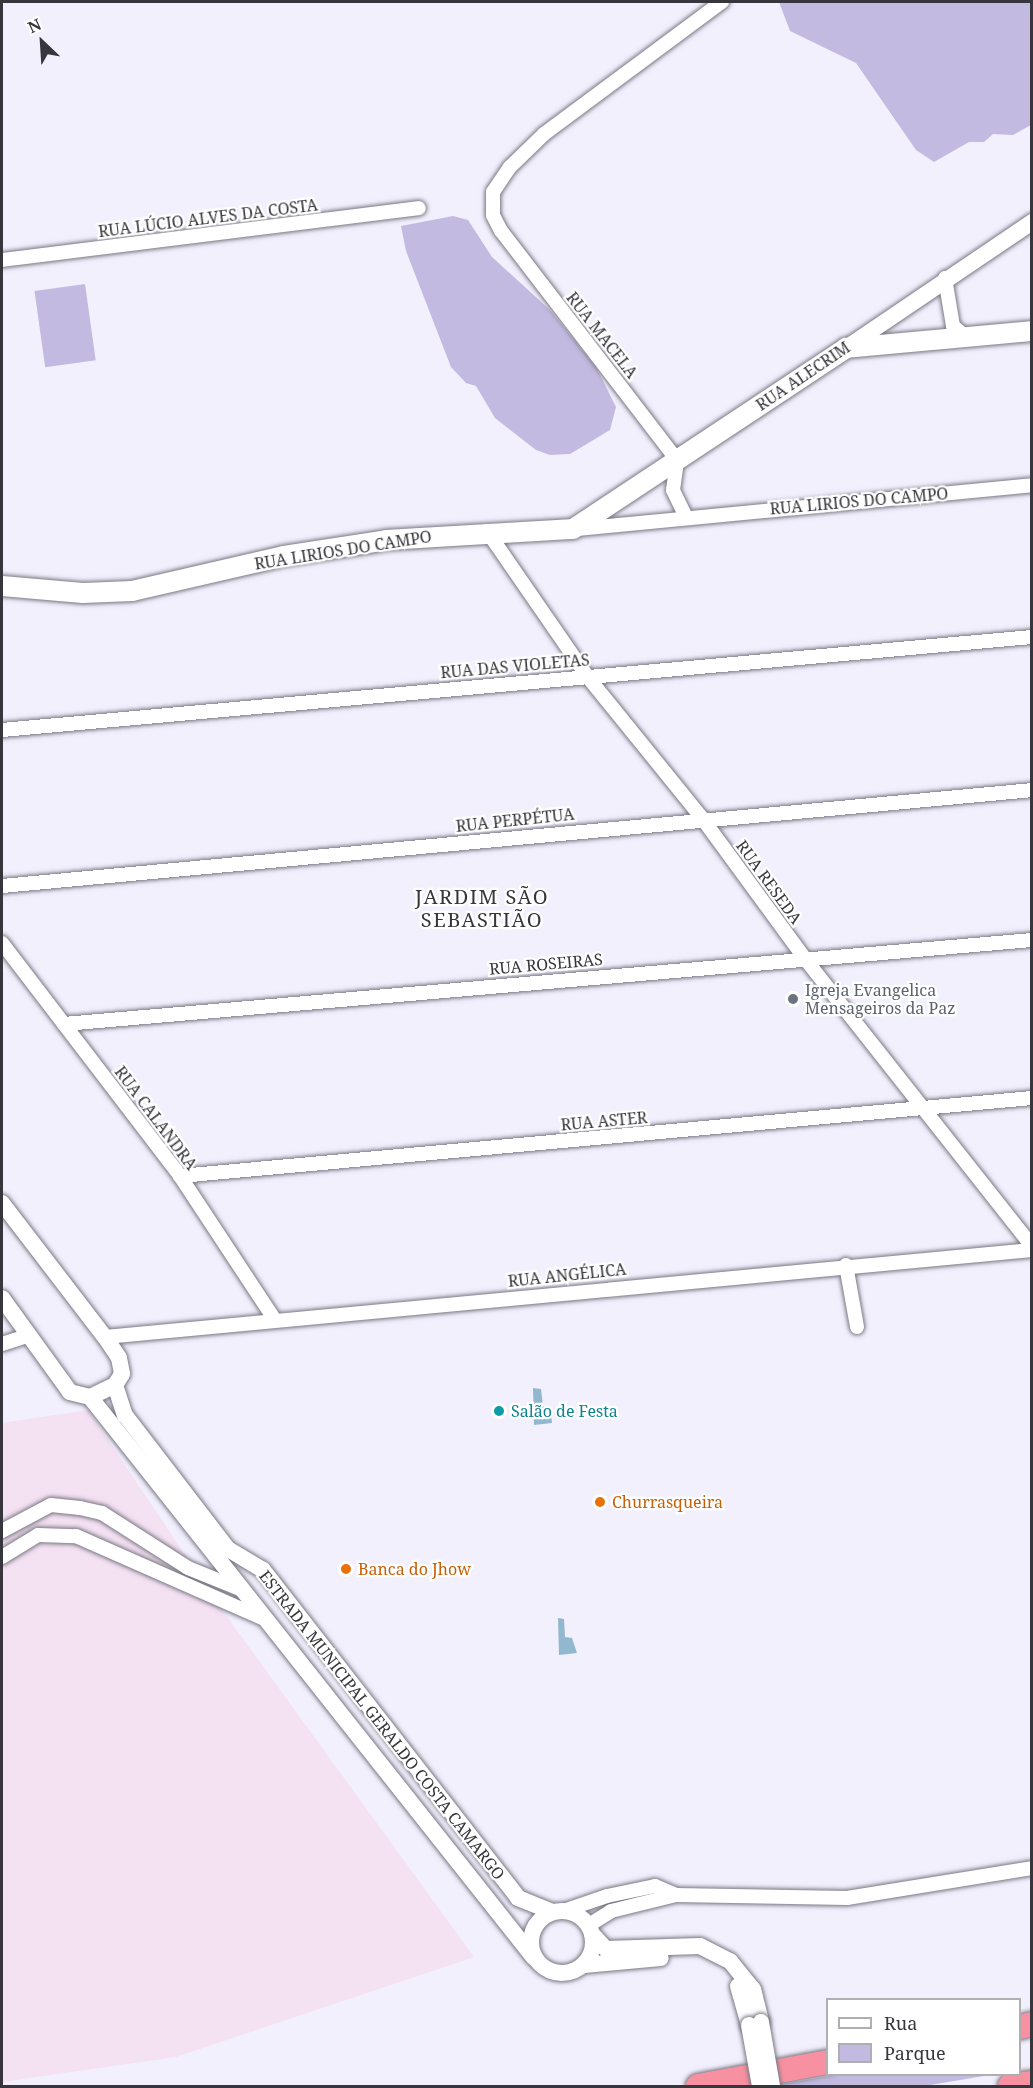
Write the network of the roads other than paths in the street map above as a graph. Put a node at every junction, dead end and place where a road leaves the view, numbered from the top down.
1 (722, 2) edge
2 (419, 208) dead end
3 (1032, 222) edge
4 (2, 260) edge
5 (945, 278) junction
6 (1032, 331) edge
7 (966, 336) junction
8 (846, 348) junction
9 (677, 460) junction
10 (1032, 484) edge
11 (686, 517) junction
12 (573, 529) junction
13 (487, 531) junction
14 (2, 586) edge
15 (1032, 637) edge
16 (587, 676) junction
17 (2, 730) edge
18 (1032, 790) edge
19 (702, 818) junction
20 (2, 886) edge
21 (1032, 940) edge
22 (2, 943) edge
23 (806, 960) junction
24 (64, 1024) junction
25 (1032, 1098) edge
26 (924, 1106) junction
27 (180, 1176) junction
28 (2, 1203) edge
29 (1032, 1248) edge
30 (846, 1265) junction
31 (2, 1298) edge
32 (275, 1320) junction
33 (857, 1327) dead end
34 (30, 1335) junction
35 (105, 1337) junction
36 (2, 1344) edge
37 (102, 1391) junction
38 (2, 1532) edge
39 (2, 1557) edge
40 (263, 1570) junction
41 (240, 1589) junction
42 (262, 1618) junction
43 (1032, 1868) edge
44 (676, 1895) junction
45 (553, 1914) junction
46 (591, 1930) junction
47 (534, 1958) junction
48 (584, 1965) junction
49 (755, 2024) junction
50 (826, 2062) edge
51 (1032, 2083) edge
52 (698, 2086) edge
53 (760, 2086) edge
54 (772, 2086) edge
55 (1010, 2086) edge

1 - 9 street, RUA MACELA
2 - 4 street, RUA LÚCIO ALVES DA COSTA
3 - 5 street, RUA ALECRIM
5 - 7 street
5 - 8 street, RUA ALECRIM
6 - 7 main road
7 - 8 main road
8 - 9 main road, RUA ALECRIM
9 - 11 street
9 - 12 main road, RUA ALECRIM
10 - 11 street, RUA LIRIOS DO CAMPO
11 - 12 street, RUA LIRIOS DO CAMPO
12 - 13 main road, RUA LIRIOS DO CAMPO
13 - 14 main road, RUA LIRIOS DO CAMPO
13 - 16 street, RUA RESEDA
15 - 16 street, RUA DAS VIOLETAS
16 - 17 street, RUA DAS VIOLETAS
16 - 19 street, RUA RESEDA
18 - 19 street, RUA PERPÉTUA
19 - 20 street, RUA PERPÉTUA
19 - 23 street, RUA RESEDA
21 - 23 street, RUA ROSEIRAS
22 - 24 street, RUA CALANDRA
23 - 24 street, RUA ROSEIRAS
23 - 26 street, RUA RESEDA
24 - 27 street, RUA CALANDRA
25 - 26 street, RUA ASTER
26 - 27 street, RUA ASTER
26 - 29 street, RUA RESEDA
27 - 32 street, RUA CALANDRA
28 - 35 street
29 - 30 street, RUA ANGÉLICA
30 - 32 street, RUA ANGÉLICA
30 - 33 street
31 - 34 street
32 - 35 street, RUA ANGÉLICA
34 - 36 street
34 - 37 street
35 - 37 street
37 - 40 street, ESTRADA MUNICIPAL GERALDO COSTA CAMARGO
37 - 41 street, ESTRADA MUNICIPAL GERALDO COSTA CAMARGO
38 - 41 street
39 - 42 street
40 - 41 street
40 - 45 street, ESTRADA MUNICIPAL GERALDO COSTA CAMARGO
41 - 42 street, ESTRADA MUNICIPAL GERALDO COSTA CAMARGO
42 - 47 street, ESTRADA MUNICIPAL GERALDO COSTA CAMARGO
43 - 44 street
44 - 45 street
44 - 46 street
45 - 46 street
45 - 47 street
46 - 48 street
46 - 49 street
47 - 48 street
48 - 49 street
49 - 53 street, bridge
49 - 54 street, bridge
50 - 52 highway
51 - 55 highway

